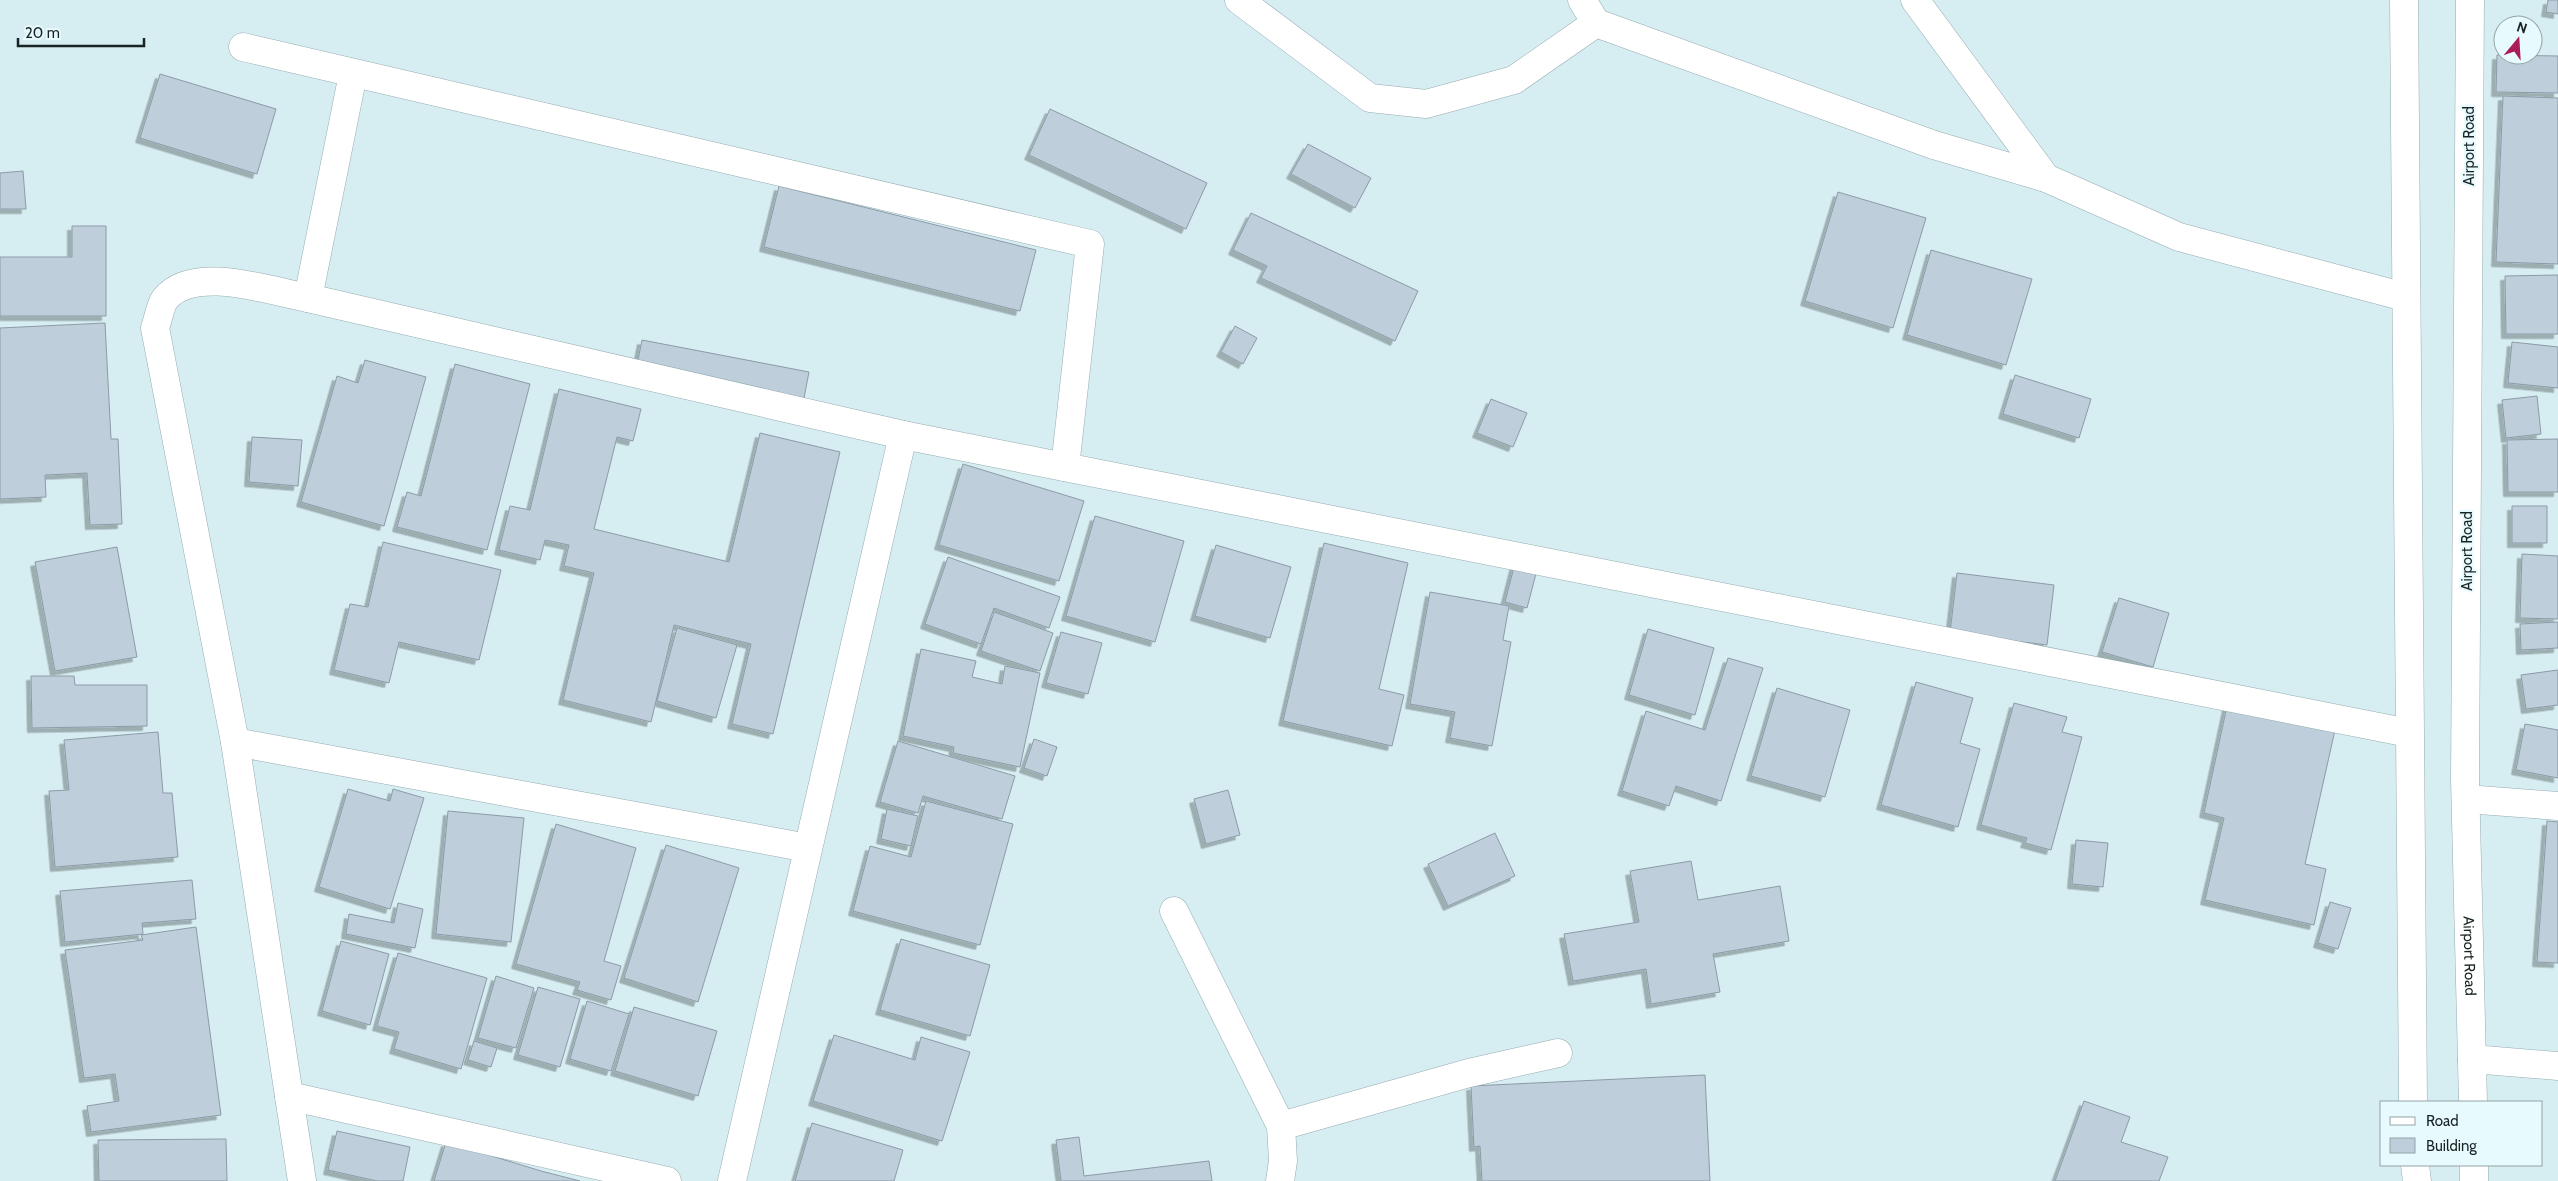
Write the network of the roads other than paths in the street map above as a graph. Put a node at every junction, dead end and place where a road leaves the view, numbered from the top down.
1 (1239, 0) edge
2 (1582, 0) edge
3 (1915, 0) edge
4 (2404, 0) edge
5 (2470, 0) edge
6 (1596, 23) junction
7 (243, 47) dead end
8 (353, 74) junction
9 (2046, 178) junction
10 (308, 298) junction
11 (2405, 298) junction
12 (903, 435) junction
13 (1065, 467) junction
14 (2409, 733) junction
15 (235, 742) junction
16 (2466, 799) junction
17 (2558, 806) edge
18 (808, 848) junction
19 (1174, 911) dead end
20 (1558, 1053) dead end
21 (2472, 1059) junction
22 (2558, 1066) edge
23 (289, 1096) junction
24 (2414, 1101) edge
25 (2473, 1101) edge
26 (1281, 1126) junction
27 (2415, 1166) edge
28 (2474, 1166) edge
29 (302, 1181) edge
30 (667, 1181) edge
31 (732, 1181) edge
32 (1280, 1181) edge
33 (2418, 1181) edge
34 (2474, 1181) edge

1 - 6 street
2 - 6 street
3 - 9 street
4 - 11 street
5 - 16 street, Airport Road
6 - 9 street
7 - 8 street
8 - 10 street
8 - 13 street
9 - 11 street
10 - 12 street
10 - 15 street
11 - 14 street
12 - 13 street
12 - 18 street
13 - 14 street
14 - 24 street
15 - 18 street
15 - 23 street
16 - 17 street
16 - 21 street, Airport Road
18 - 31 street
19 - 26 street
20 - 26 street
21 - 22 street
21 - 25 street, Airport Road
23 - 29 street
23 - 30 street
26 - 32 street
27 - 33 street
28 - 34 street

